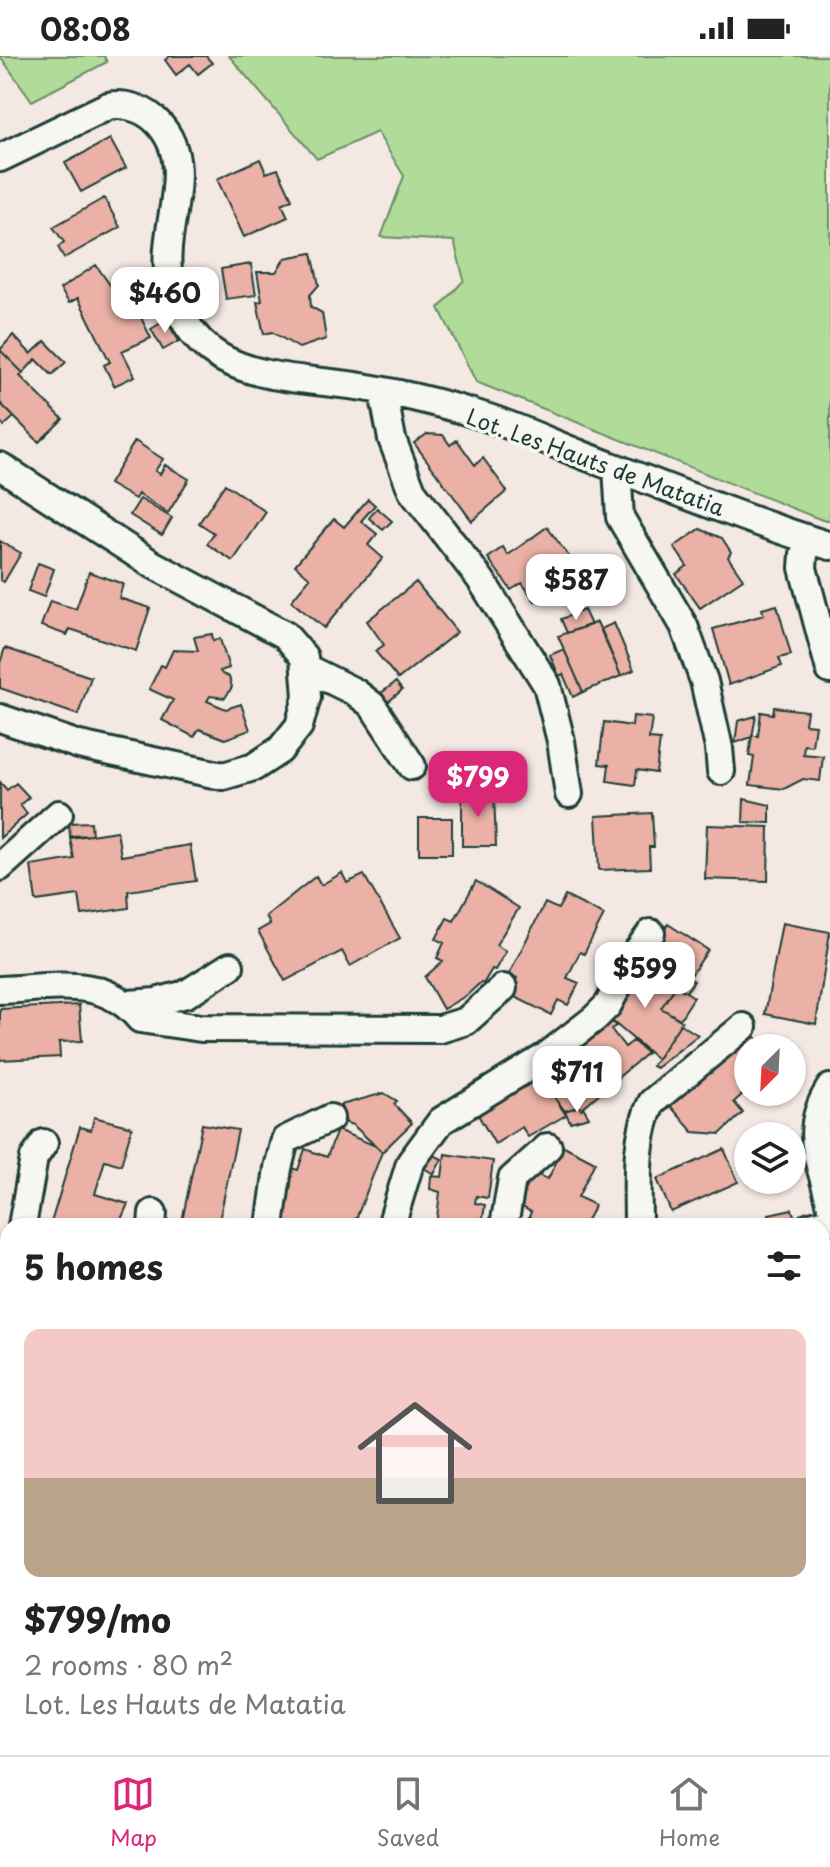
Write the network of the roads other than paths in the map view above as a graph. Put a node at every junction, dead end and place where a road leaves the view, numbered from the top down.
1 (0, 158) edge
2 (383, 392) junction
3 (0, 466) edge
4 (617, 468) junction
5 (820, 543) edge
6 (306, 668) junction
7 (830, 670) edge
8 (0, 718) edge
9 (412, 766) dead end
10 (721, 771) dead end
11 (569, 794) dead end
12 (59, 814) dead end
13 (0, 867) edge
14 (651, 933) dead end
15 (230, 966) dead end
16 (503, 988) dead end
17 (0, 990) edge
18 (128, 1004) junction
19 (743, 1027) dead end
20 (830, 1088) edge
21 (330, 1118) dead end
22 (44, 1143) dead end
23 (548, 1147) dead end
24 (830, 1202) edge
25 (23, 1218) edge
26 (271, 1218) edge
27 (393, 1218) edge
28 (505, 1218) edge
29 (638, 1218) edge

1 - 2 street, Lot. Les Hauts de Matatia
2 - 4 street, Lot. Les Hauts de Matatia
2 - 11 street
3 - 6 street
4 - 5 street, Lot. Les Hauts de Matatia
4 - 10 street
5 - 7 street
6 - 8 street
6 - 9 street
12 - 13 street
14 - 27 street
15 - 18 street
16 - 18 street
17 - 18 street
19 - 29 street
20 - 24 street
21 - 26 street
22 - 25 street
23 - 28 street

